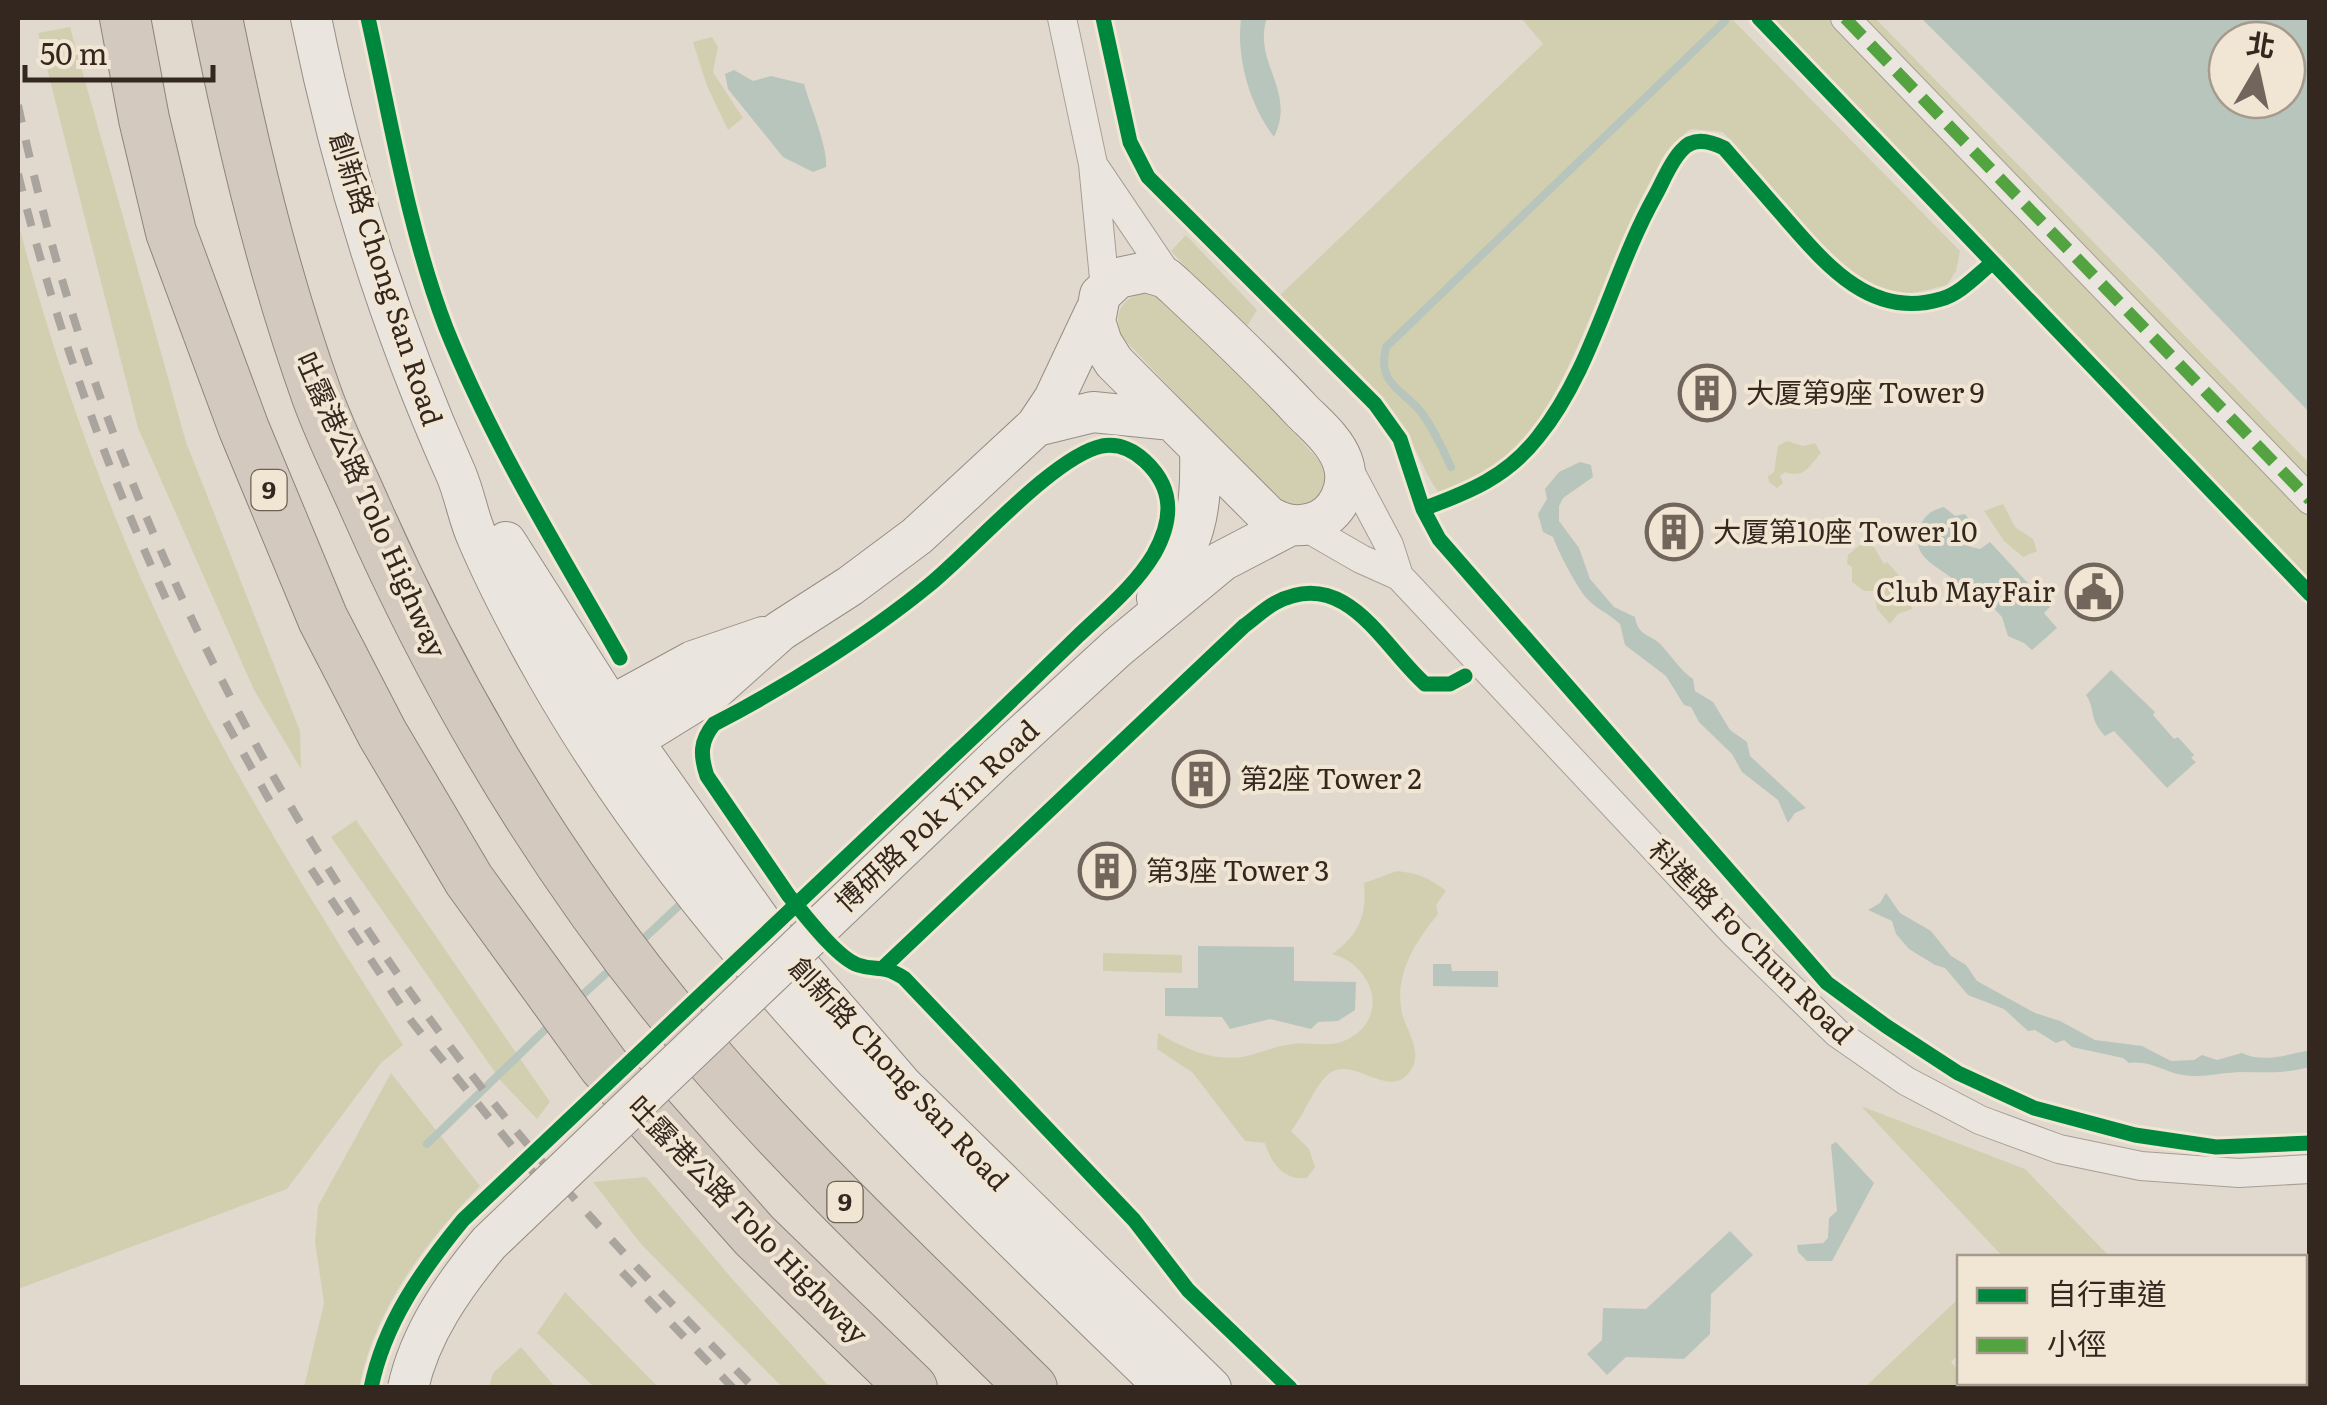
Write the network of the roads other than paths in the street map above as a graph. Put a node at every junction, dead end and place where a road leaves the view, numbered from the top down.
1 (124, 18) edge
2 (217, 18) edge
3 (311, 18) edge
4 (1062, 18) edge
5 (1846, 18) edge
6 (1093, 164) junction
7 (1175, 286) junction
8 (1100, 300) junction
9 (1172, 420) junction
10 (1036, 426) junction
11 (1333, 444) junction
12 (1200, 450) junction
13 (2310, 500) edge
14 (1296, 525) junction
15 (1398, 576) junction
16 (780, 631) junction
17 (1117, 648) junction
18 (594, 715) junction
19 (616, 750) junction
20 (749, 933) junction
21 (2310, 1169) edge
22 (408, 1388) edge
23 (912, 1388) edge
24 (1032, 1388) edge
25 (1166, 1388) edge
26 (1211, 1388) edge

1 - 23 highway, 吐露港公路 Tolo Highway / 9
2 - 24 highway, 吐露港公路 Tolo Highway / 9
3 - 18 street, 創新路 Chong San Road
4 - 6 street, 科進路 Fo Chun Road
5 - 13 street
6 - 7 street, 科進路 Fo Chun Road
6 - 8 street, 科進路 Fo Chun Road
7 - 8 street, 科進路 Fo Chun Road
7 - 11 street, 科進路 Fo Chun Road
8 - 9 street, 科進路 Fo Chun Road
8 - 10 street
9 - 10 street
9 - 12 street, 科進路 Fo Chun Road
10 - 16 street
11 - 14 street
11 - 15 street, 科進路 Fo Chun Road
12 - 14 street, 科進路 Fo Chun Road
12 - 17 street, 博研路 Pok Yin Road
14 - 15 street, 科進路 Fo Chun Road
14 - 17 street, 博研路 Pok Yin Road
15 - 21 street, 科進路 Fo Chun Road
16 - 18 street
16 - 19 street
17 - 22 street, 博研路 Pok Yin Road, bridge
18 - 19 street, 創新路 Chong San Road
19 - 20 street, 創新路 Chong San Road
20 - 25 street, 創新路 Chong San Road
20 - 26 street, 創新路 Chong San Road

